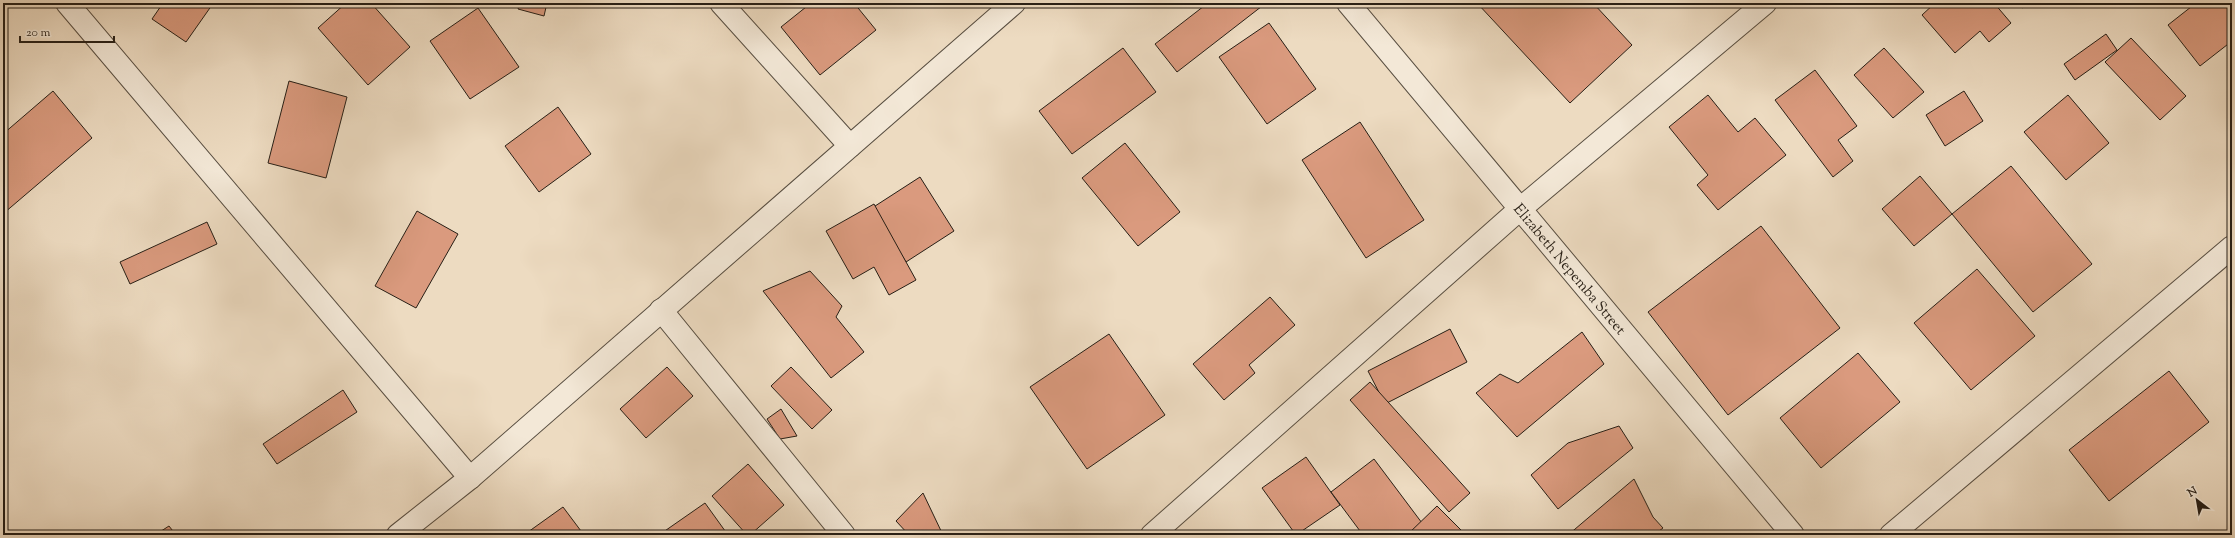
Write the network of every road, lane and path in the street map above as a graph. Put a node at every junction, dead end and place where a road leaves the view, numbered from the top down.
1 (67, 3) edge
2 (721, 3) edge
3 (1014, 3) edge
4 (1348, 3) edge
5 (1765, 3) edge
6 (850, 146) junction
7 (1520, 209) junction
8 (2232, 246) edge
9 (661, 310) junction
10 (470, 478) junction
11 (398, 535) edge
12 (844, 535) edge
13 (1152, 535) edge
14 (1794, 535) edge
15 (1891, 535) edge

1 - 10 street
2 - 6 street
3 - 6 street
4 - 7 street, Elizabeth Nepemba Street
5 - 7 street
6 - 9 street
7 - 13 street
7 - 14 street, Elizabeth Nepemba Street
8 - 15 street
9 - 10 street
9 - 12 street
10 - 11 street

